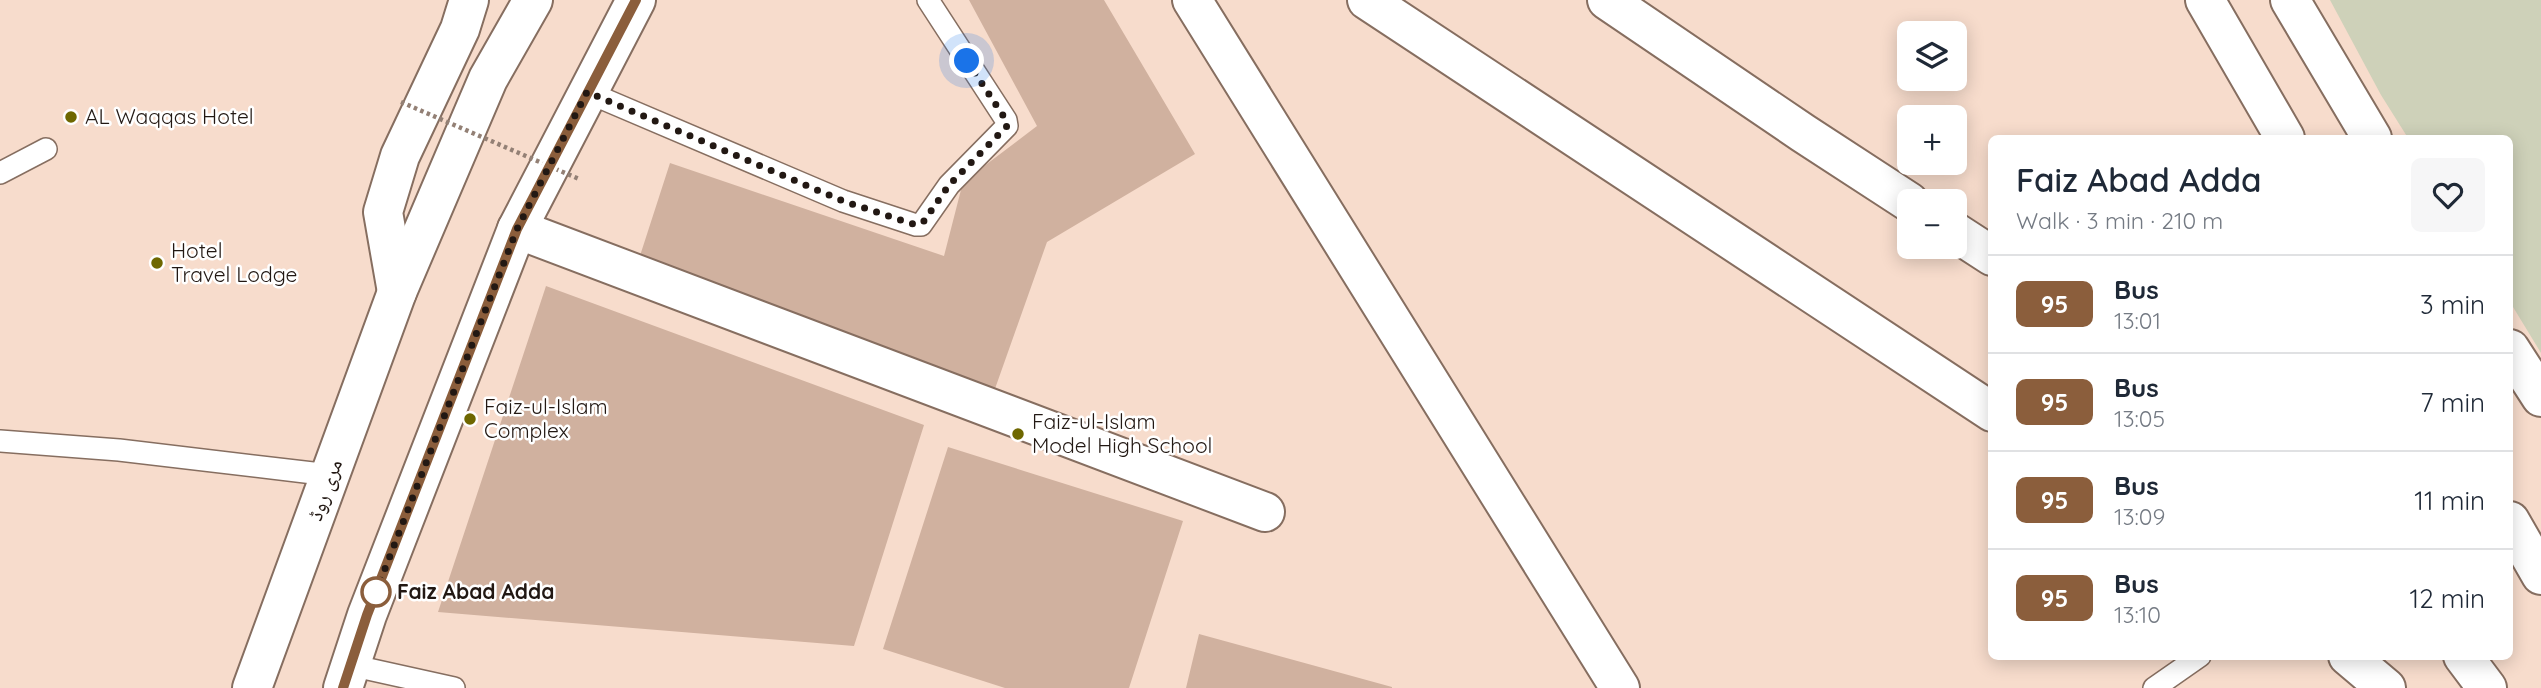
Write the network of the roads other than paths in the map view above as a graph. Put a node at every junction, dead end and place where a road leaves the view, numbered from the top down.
1 (469, 0) edge
2 (533, 0) edge
3 (636, 0) edge
4 (928, 0) edge
5 (1192, 0) edge
6 (1367, 0) edge
7 (1607, 0) edge
8 (2205, 0) edge
9 (2290, 0) edge
10 (587, 92) junction
11 (2284, 135) edge
12 (2370, 135) edge
13 (46, 149) dead end
14 (0, 173) edge
15 (1897, 194) edge
16 (517, 229) junction
17 (1967, 240) edge
18 (1988, 253) edge
19 (397, 292) junction
20 (2513, 354) edge
21 (2541, 397) edge
22 (1988, 409) edge
23 (0, 441) edge
24 (330, 475) junction
25 (1265, 512) dead end
26 (2513, 526) edge
27 (2541, 575) edge
28 (2194, 660) edge
29 (2353, 660) edge
30 (2466, 660) edge
31 (346, 677) edge
32 (252, 688) edge
33 (454, 688) edge
34 (1620, 688) edge
35 (2154, 688) edge
36 (2386, 688) edge
37 (2487, 688) edge

1 - 19 main road
2 - 19 main road, مری روڈ
3 - 10 main road
4 - 10 lane
5 - 34 main road
6 - 22 main road
7 - 15 main road
8 - 11 main road
9 - 12 main road
10 - 16 main road
13 - 14 lane
16 - 25 main road
16 - 31 main road
17 - 18 main road
19 - 24 main road, مری روڈ
20 - 21 main road
23 - 24 lane
24 - 32 main road, مری روڈ
26 - 27 main road
28 - 35 lane
29 - 36 main road
30 - 37 main road
31 - 33 lane

